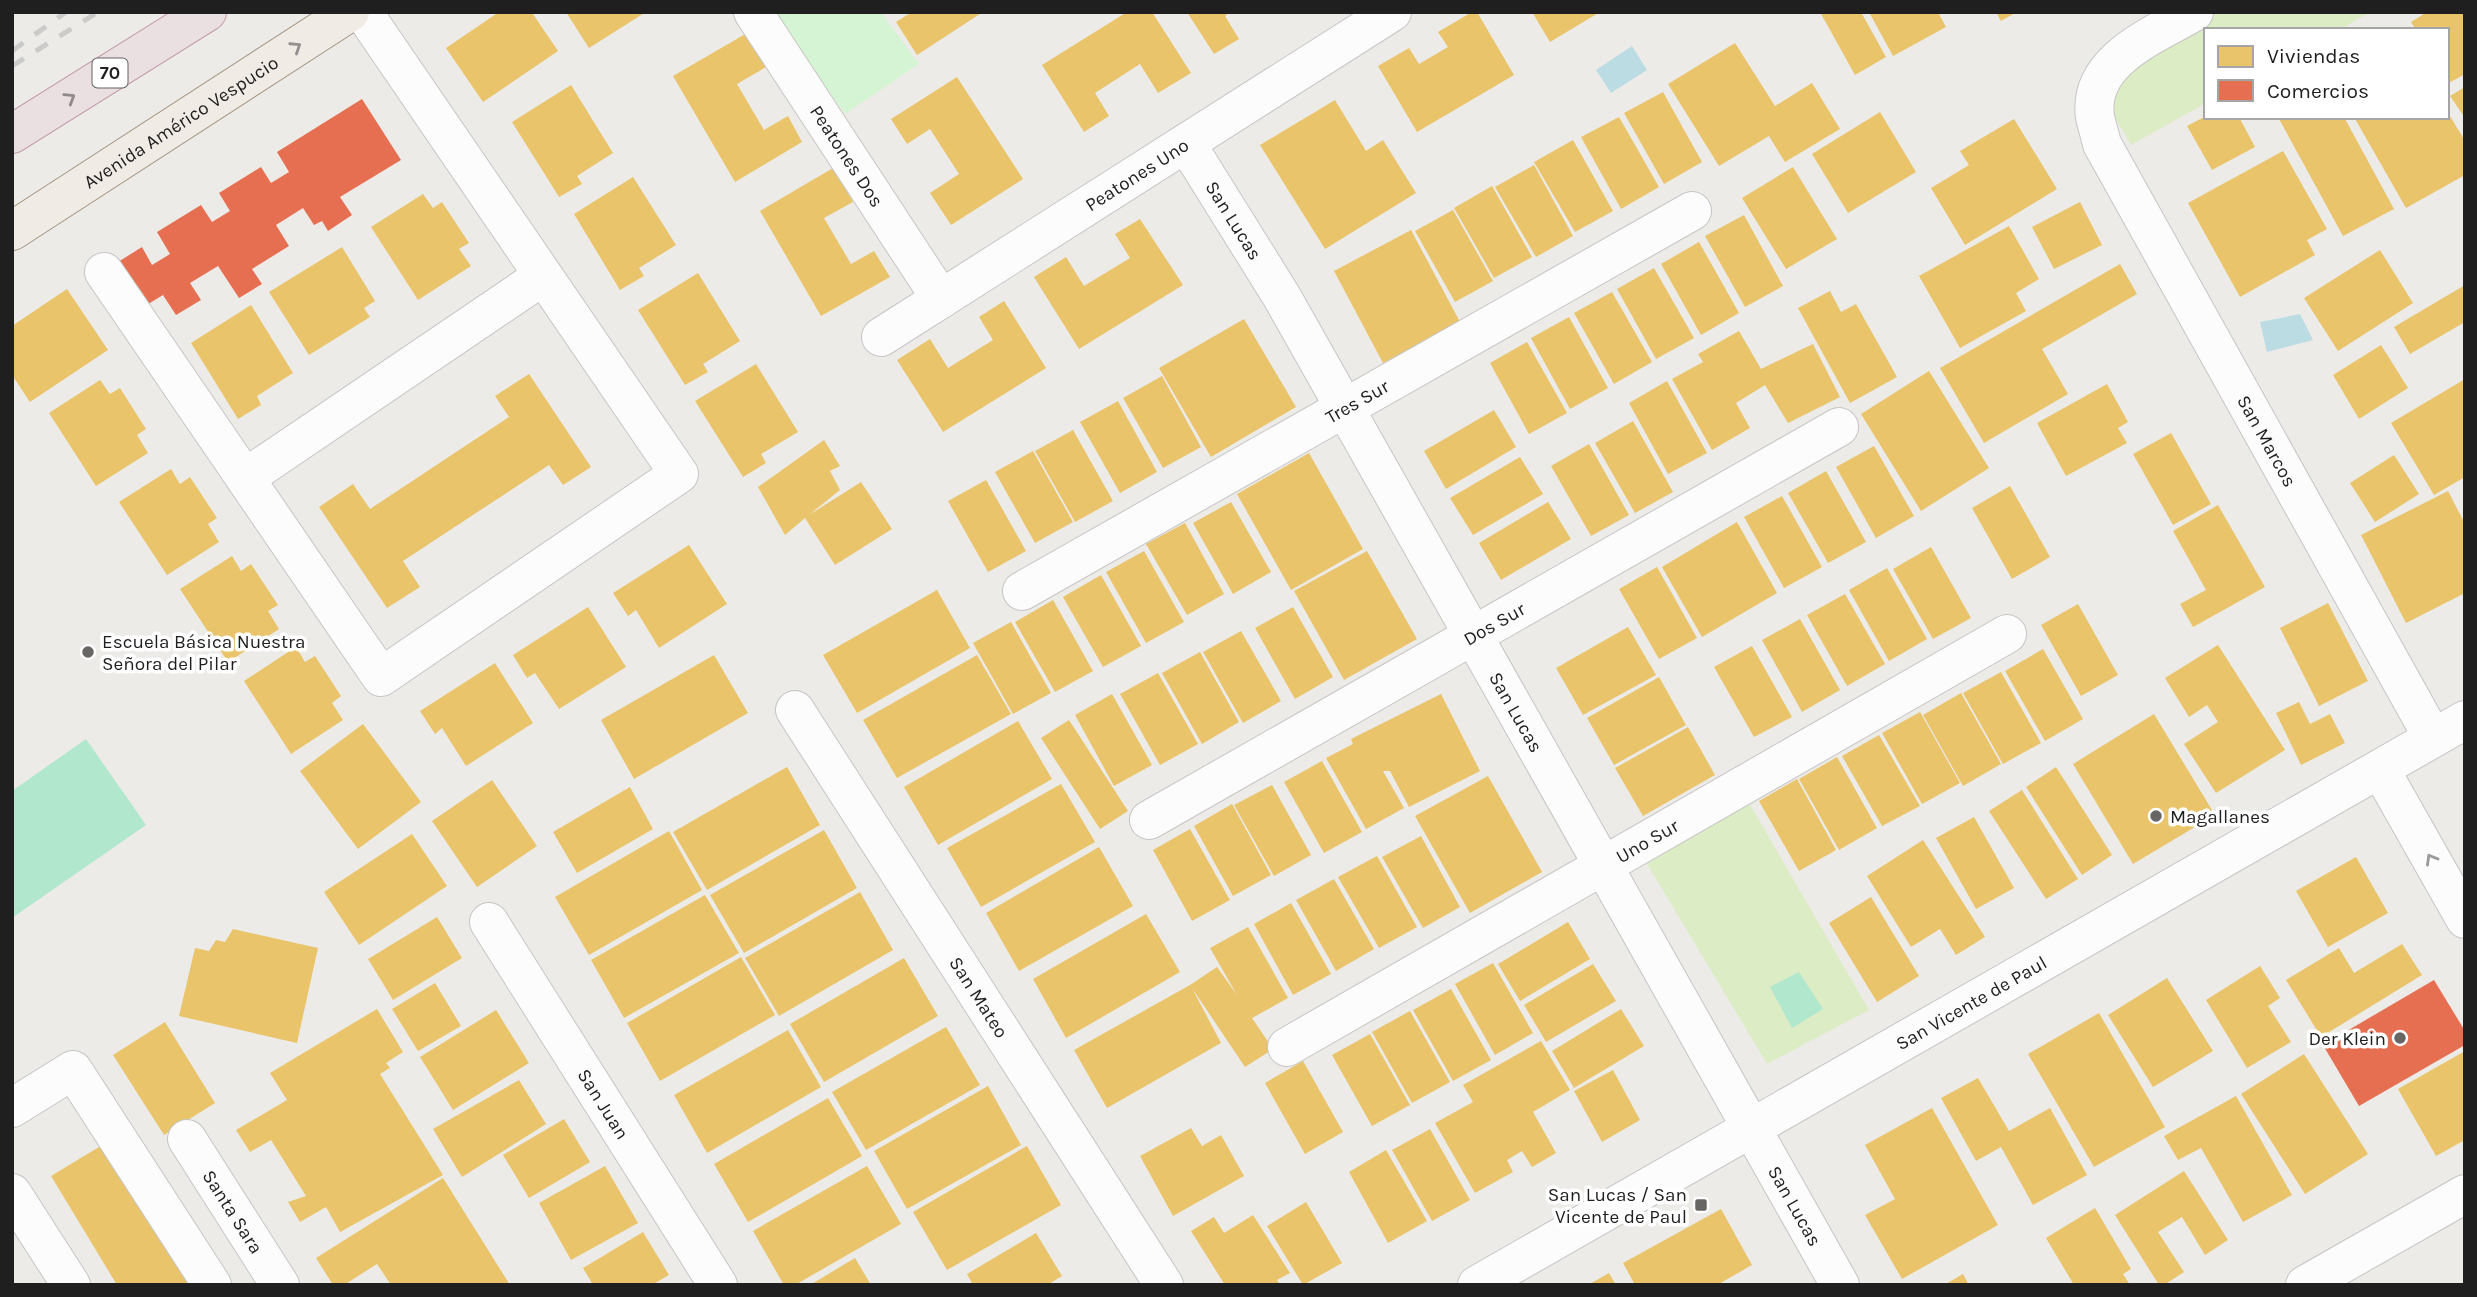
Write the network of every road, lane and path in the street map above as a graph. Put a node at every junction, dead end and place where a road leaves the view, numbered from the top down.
1 (207, 12) edge
2 (349, 12) edge
3 (363, 12) edge
4 (753, 12) edge
5 (1392, 12) edge
6 (2194, 12) edge
7 (12, 134) edge
8 (1186, 143) junction
9 (1692, 211) dead end
10 (12, 231) edge
11 (104, 272) dead end
12 (543, 276) junction
13 (941, 299) junction
14 (881, 337) dead end
15 (1345, 408) junction
16 (1839, 427) dead end
17 (245, 478) junction
18 (1022, 591) dead end
19 (2007, 634) dead end
20 (1473, 635) junction
21 (795, 710) dead end
22 (2449, 729) edge
23 (2380, 769) junction
24 (1149, 820) dead end
25 (1602, 866) junction
26 (2465, 919) edge
27 (489, 922) dead end
28 (1287, 1047) dead end
29 (12, 1108) edge
30 (1750, 1130) junction
31 (187, 1139) dead end
32 (12, 1193) edge
33 (2465, 1194) edge
34 (72, 1285) edge
35 (212, 1285) edge
36 (280, 1285) edge
37 (718, 1285) edge
38 (1164, 1285) edge
39 (1477, 1285) edge
40 (1840, 1285) edge
41 (2305, 1285) edge

7 -> 1 highway, 70
10 -> 2 main road, Avenida Américo Vespucio
3 - 12 street
4 - 13 street, Peatones Dos
5 - 8 street, Peatones Uno
6 - 22 street, San Marcos
8 - 13 street, Peatones Uno
8 - 15 street, San Lucas
9 - 15 street, Tres Sur
11 - 17 street
12 - 17 street
12 - 17 street
13 - 14 street, Peatones Uno
15 - 18 street, Tres Sur
15 - 20 street, San Lucas
16 - 20 street, Dos Sur
19 - 25 street, Uno Sur
20 - 24 street, Dos Sur
20 - 25 street, San Lucas
21 - 38 street, San Mateo
22 - 23 street, San Vicente de Paul
26 -> 23 street
23 - 30 street, San Vicente de Paul
25 - 28 street, Uno Sur
25 - 30 street, San Lucas
27 - 37 street, San Juan
29 - 35 street
30 - 39 street, San Vicente de Paul
30 - 40 street, San Lucas
31 - 36 street, Santa Sara
32 - 34 street
33 - 41 street

